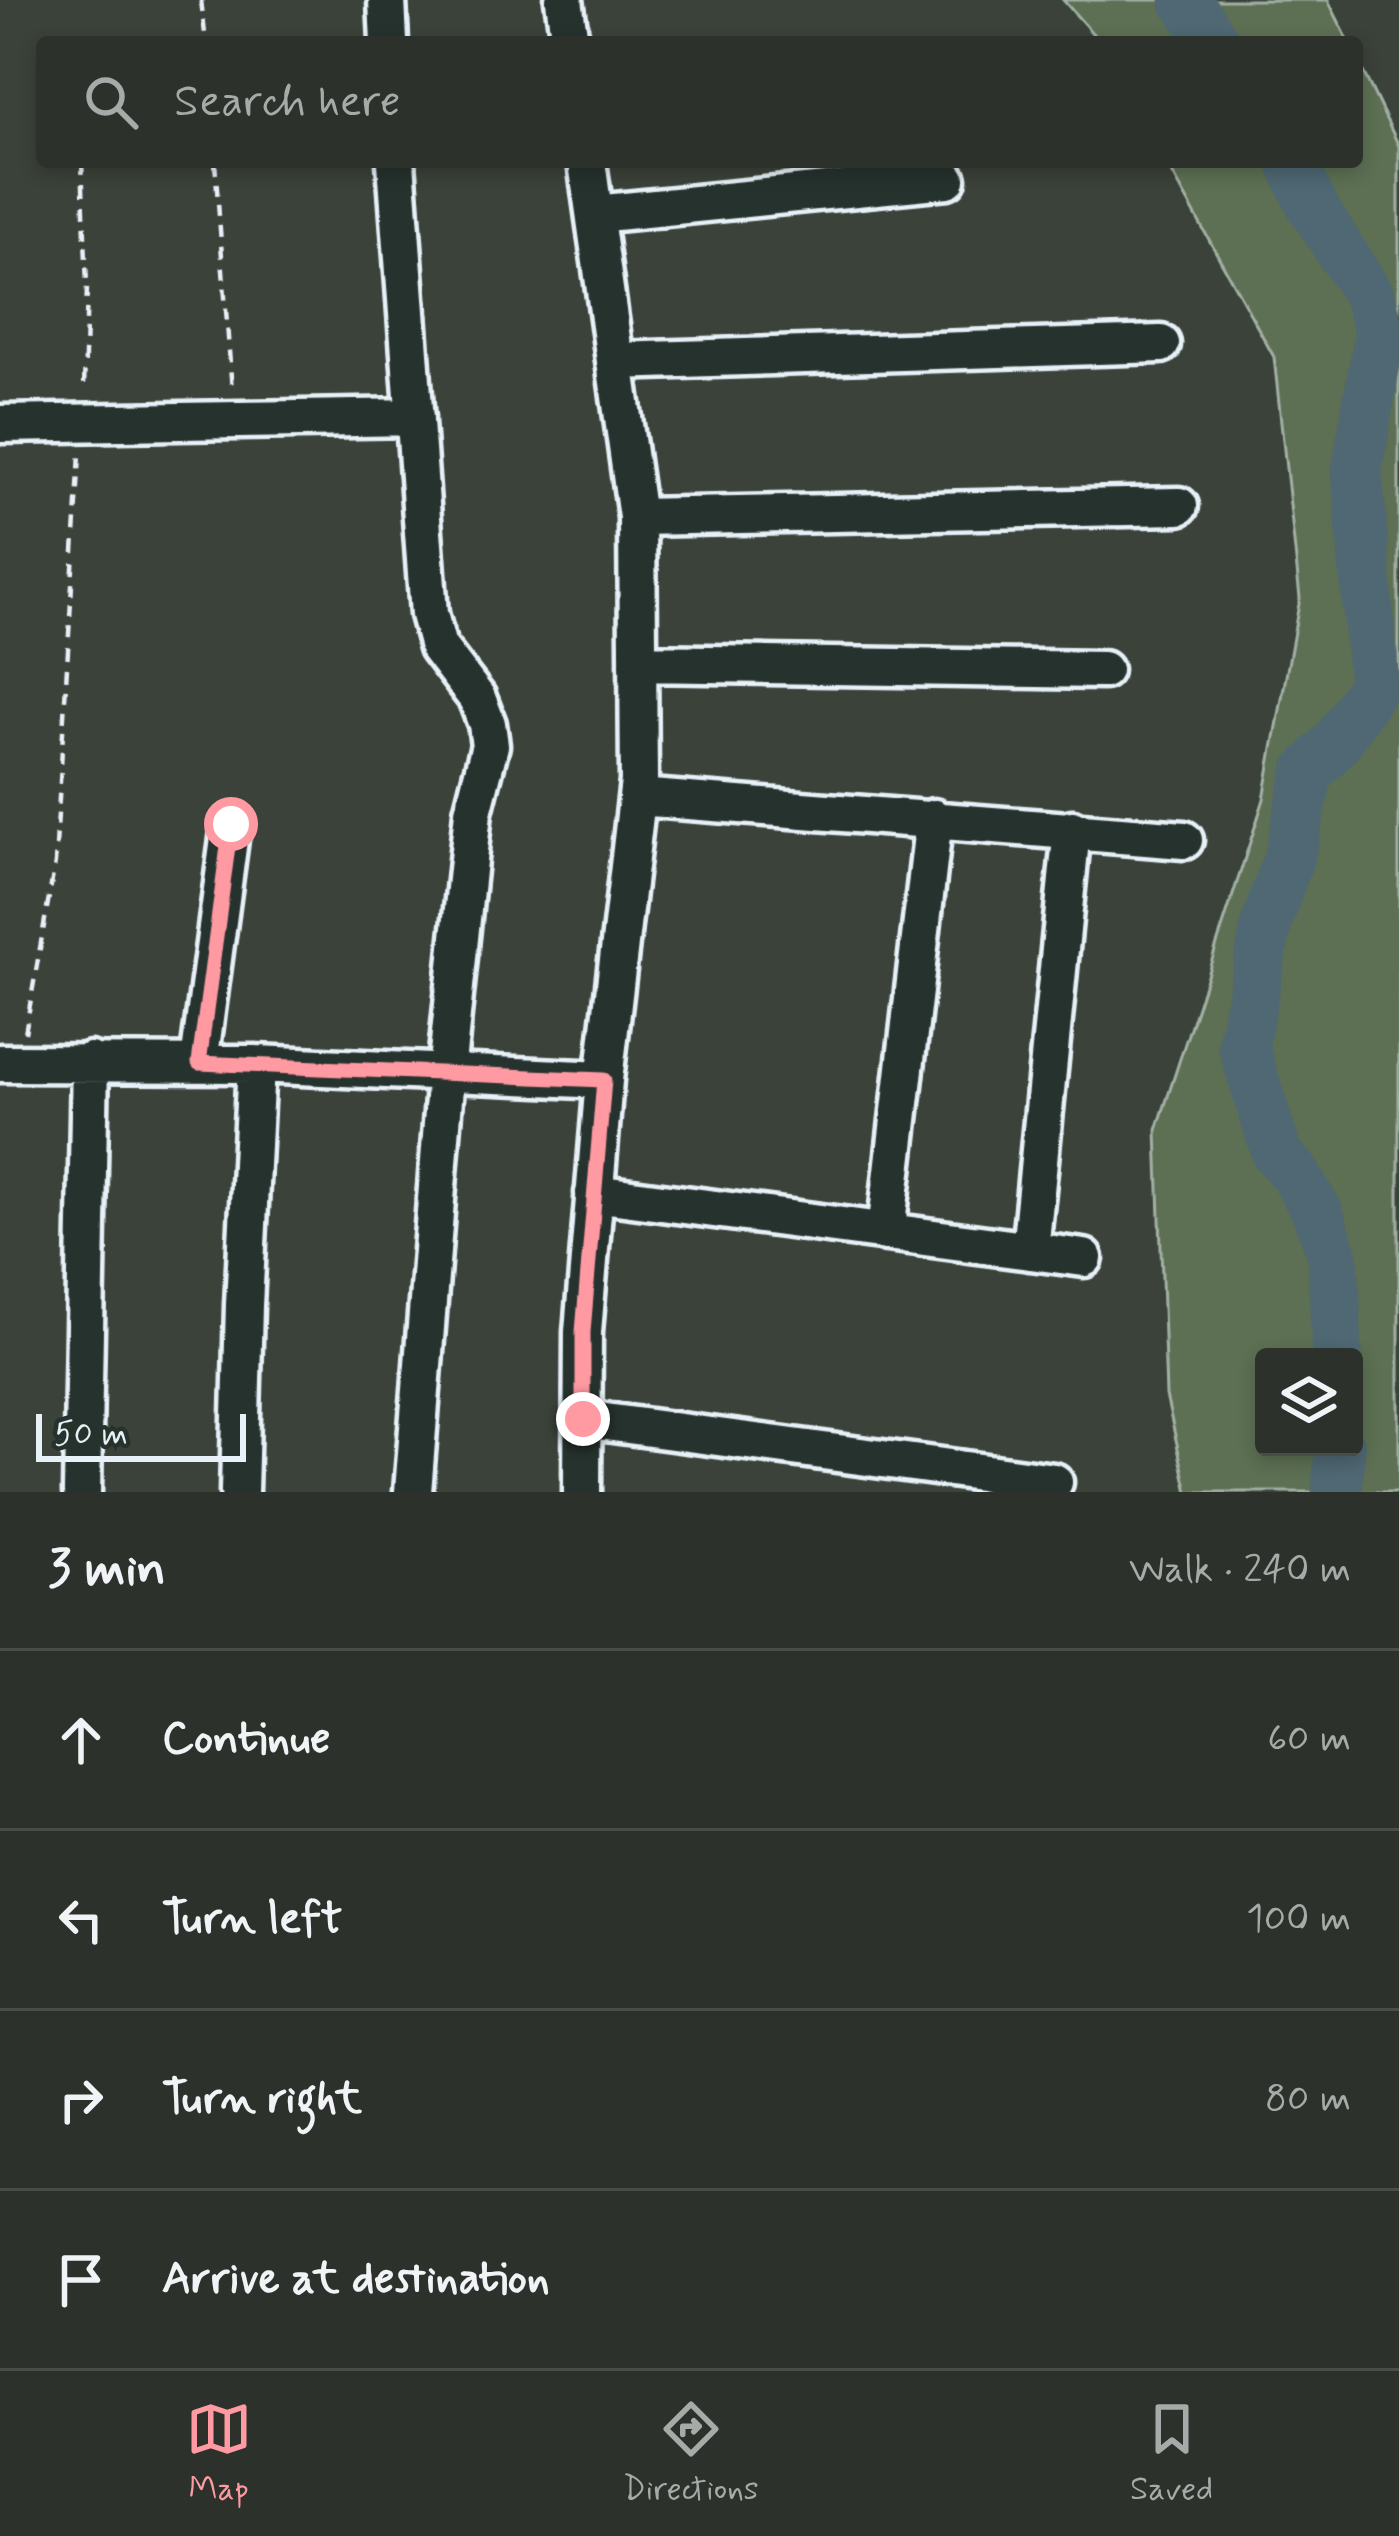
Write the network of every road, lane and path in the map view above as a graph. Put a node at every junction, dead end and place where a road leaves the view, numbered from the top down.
1 (201, 0) edge
2 (387, 0) edge
3 (564, 0) edge
4 (205, 36) edge
5 (389, 36) edge
6 (569, 36) edge
7 (82, 168) edge
8 (215, 168) edge
9 (396, 168) edge
10 (588, 168) edge
11 (947, 179) dead end
12 (595, 214) junction
13 (1161, 344) dead end
14 (616, 361) junction
15 (415, 417) junction
16 (234, 420) junction
17 (0, 424) edge
18 (82, 424) junction
19 (1179, 506) dead end
20 (637, 517) junction
21 (638, 663) junction
22 (1103, 670) dead end
23 (638, 797) junction
24 (934, 818) junction
25 (231, 824) dead end
26 (1072, 829) junction
27 (1184, 840) dead end
28 (90, 1061) junction
29 (10, 1063) edge
30 (199, 1063) junction
31 (256, 1064) junction
32 (446, 1073) junction
33 (604, 1080) junction
34 (595, 1193) junction
35 (886, 1232) junction
36 (1030, 1251) junction
37 (1084, 1258) dead end
38 (583, 1419) junction
39 (1054, 1482) dead end
40 (82, 1492) edge
41 (239, 1492) edge
42 (412, 1492) edge
43 (582, 1492) edge

1 - 4 path
2 - 5 street
3 - 6 street
7 - 18 path
8 - 16 path
9 - 15 street
10 - 12 street
11 - 12 street
12 - 14 street
13 - 14 street
14 - 20 street
15 - 16 street
15 - 32 street
16 - 18 street
17 - 18 street
18 - 29 path
19 - 20 street
20 - 21 street
21 - 22 street
21 - 23 street
23 - 24 street
23 - 33 street
24 - 26 street
24 - 35 street
25 - 30 street
26 - 27 street
26 - 36 street
28 - 29 street
28 - 30 street
28 - 40 street
30 - 31 street
31 - 32 street
31 - 41 street
32 - 33 street
32 - 42 street
33 - 34 street
34 - 35 street
34 - 38 street
35 - 36 street
36 - 37 street
38 - 39 street
38 - 43 street

